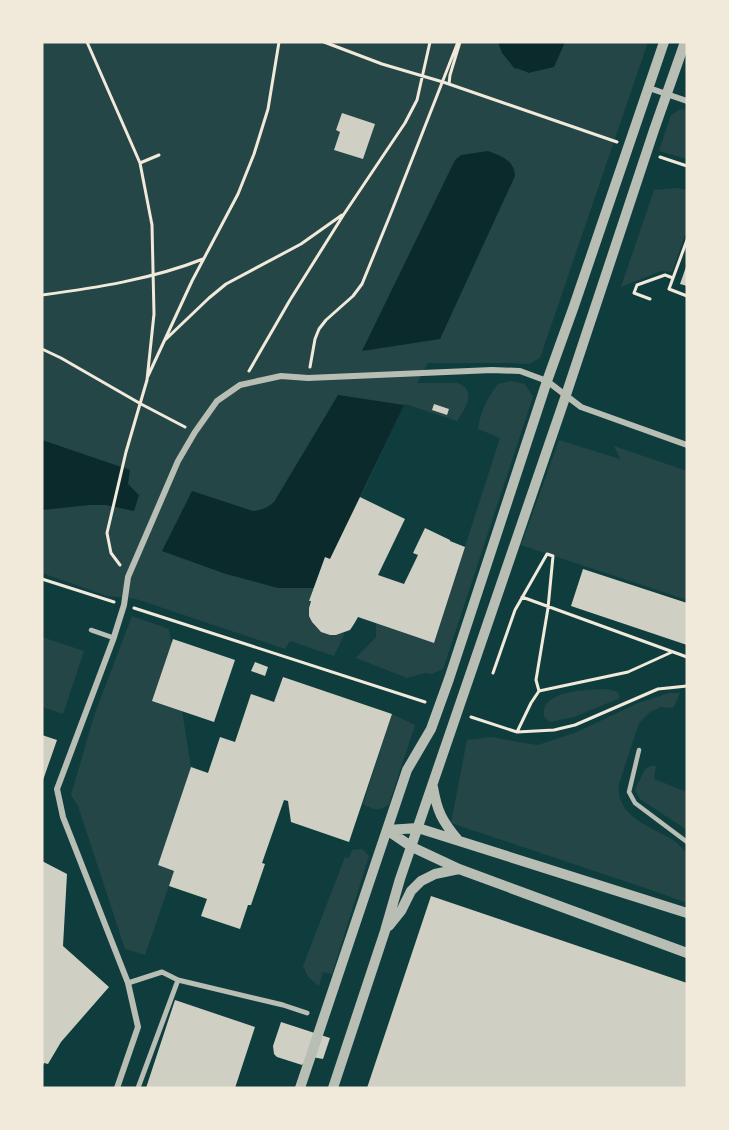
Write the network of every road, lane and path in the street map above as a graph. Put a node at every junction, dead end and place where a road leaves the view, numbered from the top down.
1 (87, 42) edge
2 (279, 42) edge
3 (324, 42) edge
4 (430, 42) edge
5 (459, 42) edge
6 (664, 42) edge
7 (685, 42) edge
8 (422, 76) junction
9 (443, 82) junction
10 (449, 84) junction
11 (649, 88) junction
12 (667, 94) junction
13 (687, 101) edge
14 (622, 144) dead end
15 (159, 155) dead end
16 (654, 155) dead end
17 (140, 163) junction
18 (687, 166) edge
19 (344, 214) junction
20 (687, 240) edge
21 (204, 258) junction
22 (153, 275) junction
23 (673, 278) junction
24 (42, 295) edge
25 (687, 296) edge
26 (650, 298) dead end
27 (163, 342) junction
28 (42, 349) edge
29 (308, 378) junction
30 (147, 380) junction
31 (547, 381) junction
32 (240, 385) junction
33 (566, 395) junction
34 (141, 404) junction
35 (195, 432) junction
36 (687, 445) edge
37 (128, 577) junction
38 (42, 579) edge
39 (522, 597) junction
40 (124, 605) junction
41 (548, 608) junction
42 (91, 630) dead end
43 (114, 638) junction
44 (672, 652) junction
45 (687, 657) edge
46 (493, 674) dead end
47 (687, 686) edge
48 (539, 691) junction
49 (418, 700) dead end
50 (479, 720) dead end
51 (517, 732) junction
52 (639, 750) dead end
53 (432, 787) junction
54 (418, 828) junction
55 (387, 830) junction
56 (458, 840) junction
57 (687, 842) edge
58 (412, 848) junction
59 (459, 869) junction
60 (687, 913) edge
61 (385, 931) junction
62 (687, 952) edge
63 (178, 980) junction
64 (128, 983) junction
65 (307, 1013) dead end
66 (117, 1088) edge
67 (138, 1088) edge
68 (300, 1088) edge
69 (333, 1088) edge

1 - 17 path
2 - 21 path
3 - 8 path
4 - 8 path
5 - 9 path
5 - 10 path
6 - 11 street
7 - 12 street
8 - 9 path
8 - 19 path
9 - 10 path
9 - 29 path
10 - 14 path
11 - 12 street
11 - 31 street
12 - 13 street
12 - 33 street
15 - 17 path
16 - 18 path
17 - 22 path
19 - 27 path
19 - 32 path
20 - 23 path
21 - 22 path
21 - 27 path
22 - 24 path
22 - 30 path
23 - 25 path
23 - 26 path
27 - 30 path
28 - 34 path
29 - 31 street
29 - 32 street
30 - 34 path
31 - 33 street
31 - 55 street
32 - 35 street
33 - 36 street
33 - 53 street
34 - 35 path
34 - 37 path
35 - 37 street
37 - 40 street
38 - 40 path
39 - 41 path
39 - 41 path
39 - 46 path
40 - 43 street
40 - 49 path
41 - 44 path
41 - 48 path
42 - 43 lane
43 - 64 street
44 - 45 path
44 - 48 path
47 - 51 path
48 - 51 path
50 - 51 path
52 - 57 lane
53 - 54 street
53 - 56 street
54 - 55 street
54 - 56 street
54 - 58 street
55 - 58 street
55 - 68 street
56 - 60 street
58 - 59 street
58 - 61 street
59 - 61 street
59 - 62 street
61 - 69 street
63 - 64 street
63 - 65 street
63 - 67 street
64 - 66 street

